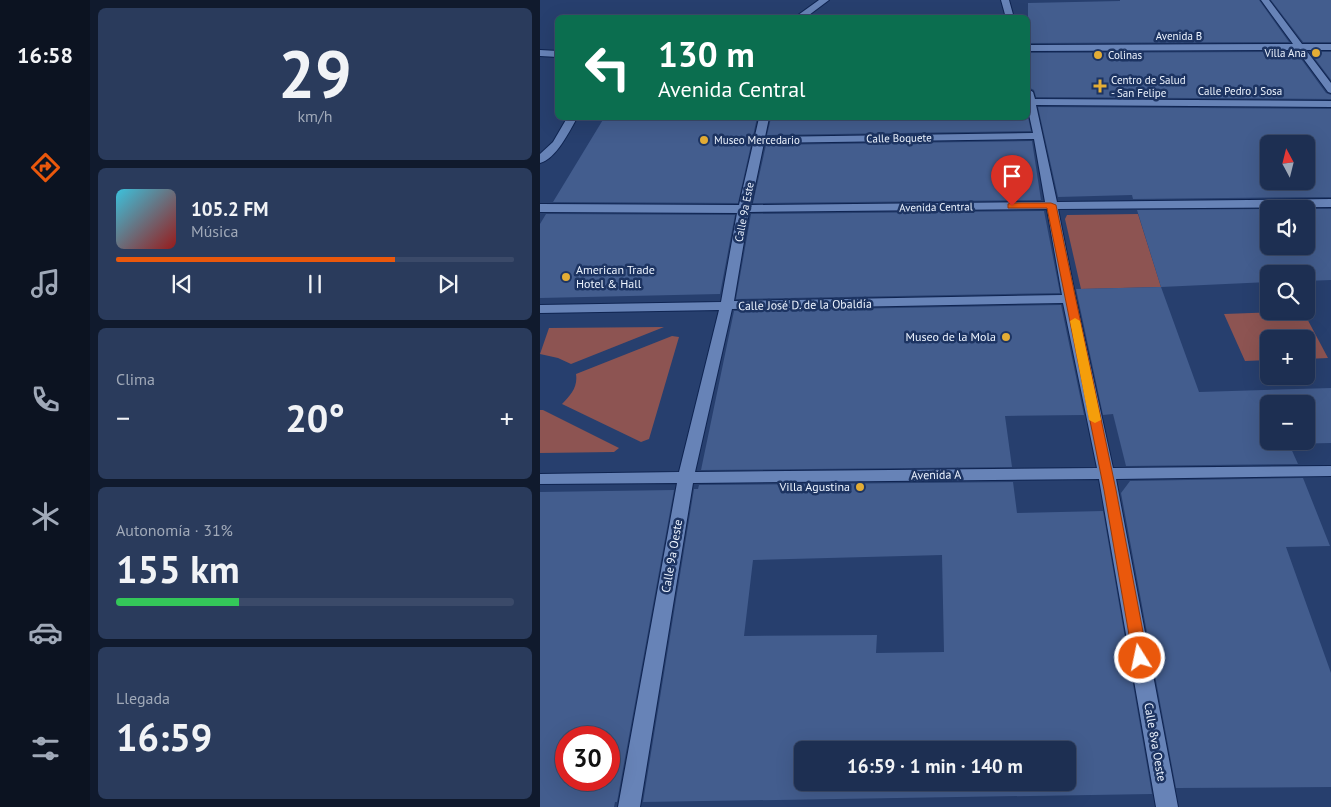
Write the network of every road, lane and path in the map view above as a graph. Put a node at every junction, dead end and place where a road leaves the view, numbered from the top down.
1 (825, 0) edge
2 (1005, 0) edge
3 (1265, 0) edge
4 (810, 4) edge
5 (801, 15) edge
6 (1009, 15) edge
7 (1301, 47) junction
8 (1331, 47) edge
9 (1030, 48) edge
10 (540, 53) edge
11 (555, 54) edge
12 (1331, 90) edge
13 (1030, 97) edge
14 (1030, 101) edge
15 (1331, 104) edge
16 (571, 120) edge
17 (764, 120) edge
18 (1039, 136) junction
19 (759, 140) junction
20 (540, 160) edge
21 (1331, 202) edge
22 (1051, 205) junction
23 (540, 208) edge
24 (744, 209) junction
25 (1070, 299) junction
26 (726, 307) junction
27 (540, 309) edge
28 (1331, 471) edge
29 (1106, 474) junction
30 (686, 478) junction
31 (540, 479) edge
32 (629, 807) edge
33 (1167, 807) edge

1 - 4 street
2 - 6 street
3 - 7 street
4 - 5 street
7 - 8 street, Avenida B
7 - 9 street, Avenida B
7 - 12 street
10 - 11 street
13 - 15 street, Calle Pedro J Sosa
14 - 18 street, Calle 8va Oeste
16 - 20 street
17 - 19 street, Calle 9a Este
18 - 19 street, Calle Boquete
18 - 22 street, Calle 8va Oeste
19 - 24 street, Calle 9a Este
21 - 22 street, Avenida Central
22 - 24 street, Avenida Central
22 - 25 street, Calle 8va Oeste
23 - 24 street, Avenida Central
24 - 26 street, Calle 9a Este
25 - 26 street, Calle José D. de la Obaldía
25 - 29 street, Calle 8va Oeste
26 - 27 street, Calle José D. de la Obaldía
26 - 30 street, Calle 9a Oeste
28 - 29 street, Avenida A
29 - 30 street, Avenida A
29 - 33 street, Calle 8va Oeste
30 - 31 street, Avenida A
30 - 32 street, Calle 9a Oeste

